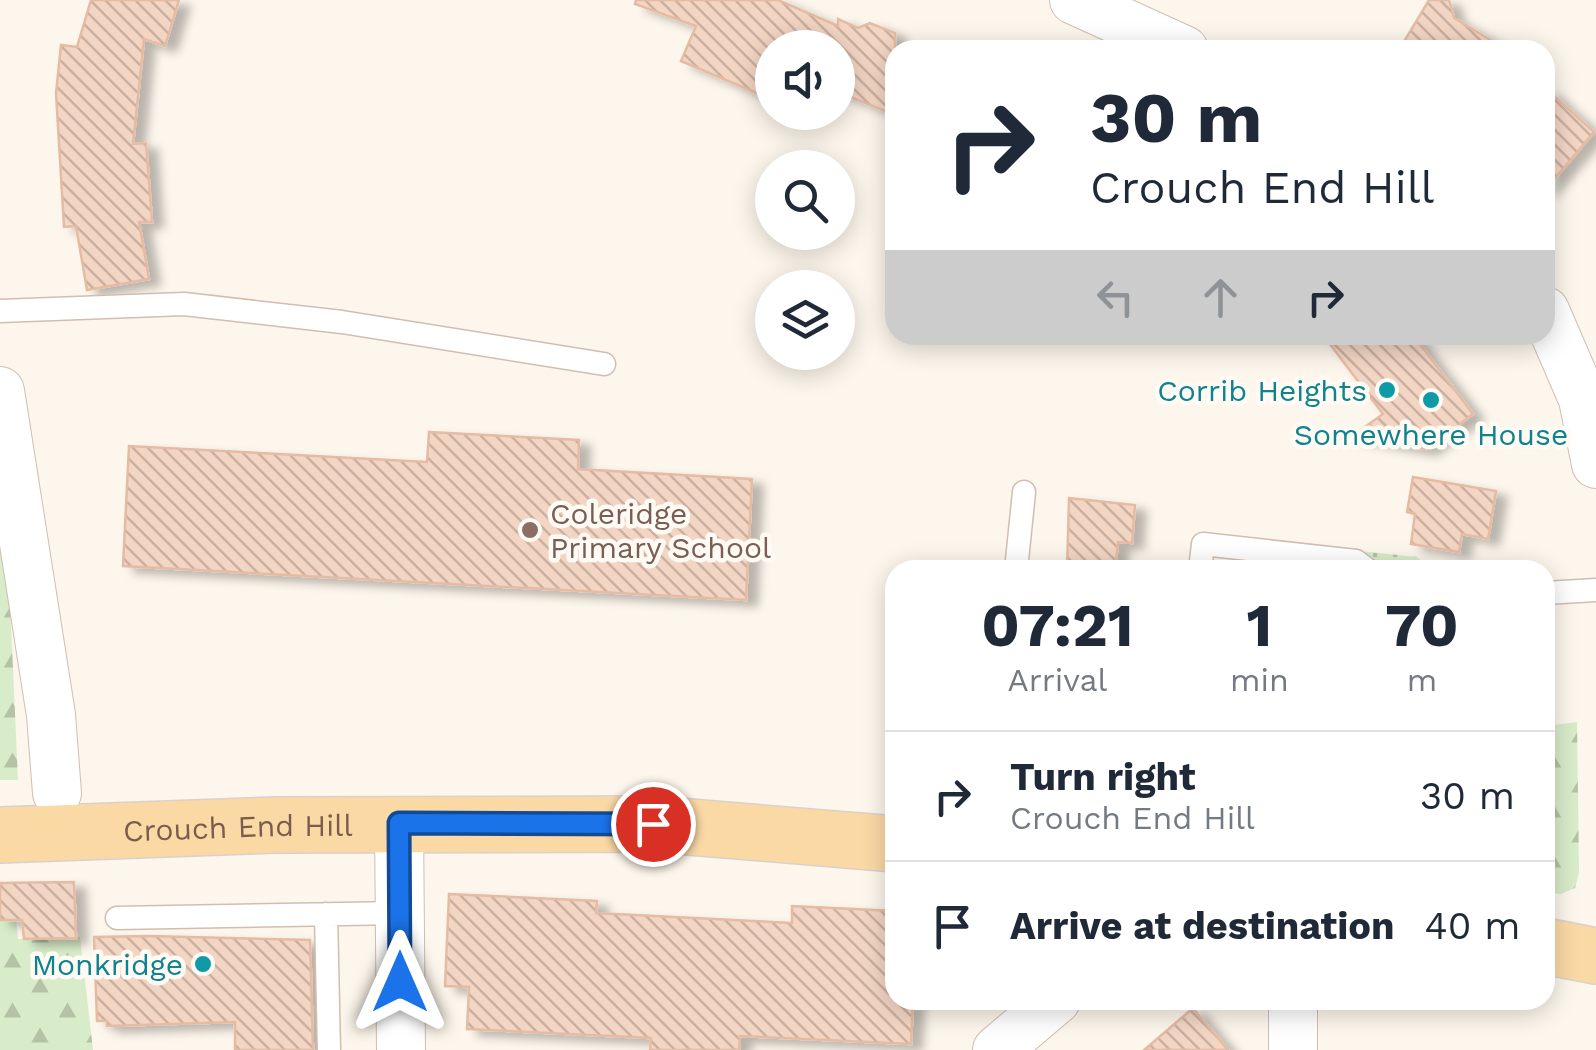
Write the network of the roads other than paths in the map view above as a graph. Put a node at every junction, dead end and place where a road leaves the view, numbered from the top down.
1 (1074, 0) edge
2 (1162, 40) edge
3 (0, 311) edge
4 (1555, 334) edge
5 (604, 364) dead end
6 (0, 391) edge
7 (1596, 464) edge
8 (1024, 492) dead end
9 (1017, 560) edge
10 (1201, 560) edge
11 (1339, 560) edge
12 (1596, 590) edge
13 (1555, 592) edge
14 (57, 793) dead end
15 (399, 823) junction
16 (0, 835) edge
17 (885, 843) edge
18 (400, 913) junction
19 (326, 914) junction
20 (117, 918) dead end
21 (1555, 948) edge
22 (1596, 956) edge
23 (1044, 1010) edge
24 (1293, 1010) edge
25 (329, 1050) edge
26 (401, 1050) edge
27 (997, 1050) edge
28 (1293, 1050) edge

1 - 2 street
3 - 5 lane
4 - 7 street
6 - 14 street
8 - 9 lane
10 - 11 lane
12 - 13 lane
15 - 16 main road, Crouch End Hill
15 - 17 main road, Crouch End Hill
15 - 18 street
18 - 19 lane
18 - 26 street
19 - 20 lane
19 - 25 lane
21 - 22 main road
23 - 27 street
24 - 28 street

